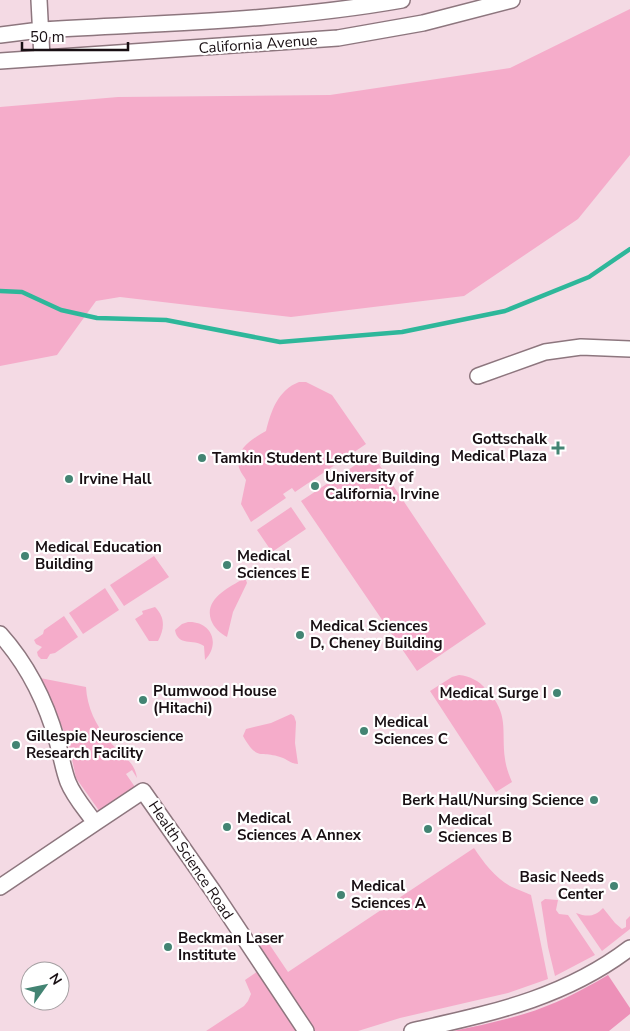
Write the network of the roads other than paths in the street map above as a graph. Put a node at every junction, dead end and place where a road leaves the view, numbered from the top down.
1 (39, 0) edge
2 (402, 0) edge
3 (512, 0) edge
4 (40, 30) junction
5 (0, 35) edge
6 (42, 58) junction
7 (0, 61) edge
8 (630, 349) edge
9 (478, 376) dead end
10 (0, 634) edge
11 (95, 823) junction
12 (0, 887) edge
13 (630, 948) edge
14 (306, 1031) edge
15 (412, 1031) edge

1 - 4 street
2 - 4 street, California Avenue
3 - 6 street, California Avenue
4 - 5 street, California Avenue
4 - 6 street
6 - 7 street, California Avenue
8 - 9 street
10 - 11 street
11 - 12 street
11 - 14 street, Health Science Road
13 - 15 street

